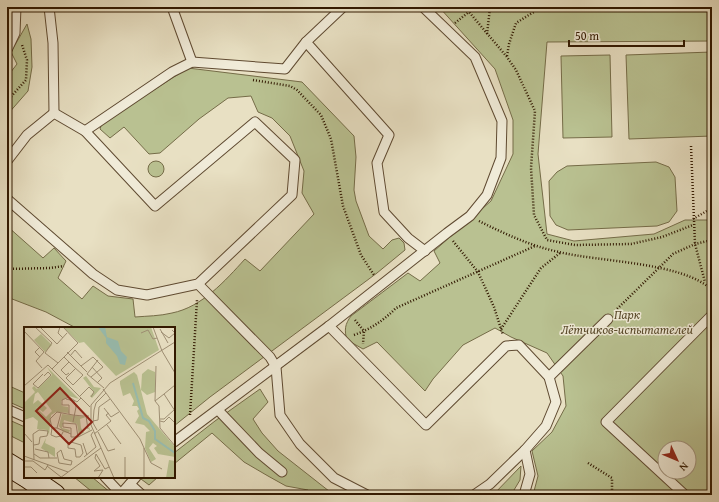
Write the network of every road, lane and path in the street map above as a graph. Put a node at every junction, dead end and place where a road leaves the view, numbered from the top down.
1 (16, 7) edge
2 (49, 7) edge
3 (172, 7) edge
4 (343, 7) edge
5 (423, 7) edge
6 (467, 7) edge
7 (475, 7) edge
8 (484, 7) edge
9 (494, 7) edge
10 (553, 7) edge
11 (490, 8) junction
12 (469, 12) junction
13 (447, 30) junction
14 (15, 33) junction
15 (487, 34) junction
16 (306, 42) junction
17 (7, 50) edge
18 (507, 57) junction
19 (192, 62) junction
20 (248, 80) dead end
21 (7, 101) edge
22 (54, 113) junction
23 (85, 130) junction
24 (691, 146) dead end
25 (7, 161) edge
26 (7, 199) edge
27 (712, 208) edge
28 (470, 216) junction
29 (693, 220) junction
30 (693, 225) junction
31 (447, 233) junction
32 (712, 240) edge
33 (694, 244) junction
34 (536, 246) junction
35 (425, 251) junction
36 (560, 252) junction
37 (80, 264) junction
38 (659, 268) junction
39 (7, 269) edge
40 (478, 272) junction
41 (705, 283) junction
42 (198, 284) junction
43 (381, 286) junction
44 (712, 290) edge
45 (348, 312) junction
46 (712, 315) edge
47 (608, 319) joint
48 (329, 326) junction
49 (501, 329) junction
50 (364, 331) junction
51 (341, 339) junction
52 (506, 346) junction
53 (362, 360) junction
54 (276, 367) junction
55 (549, 376) junction
56 (7, 409) edge
57 (218, 410) junction
58 (24, 417) edge
59 (188, 431) junction
60 (175, 441) edge
61 (525, 450) junction
62 (588, 463) dead end
63 (7, 464) edge
64 (282, 472) dead end
65 (24, 474) edge
66 (29, 478) edge
67 (106, 478) edge
68 (133, 481) edge
69 (121, 494) edge
70 (54, 495) edge
71 (142, 495) edge
72 (367, 495) edge
73 (474, 495) edge
74 (524, 495) edge
75 (612, 495) edge
76 (685, 495) edge

1 - 14 lane
2 - 22 lane
3 - 19 lane
4 - 16 lane
5 - 13 lane
6 - 12 path
7 - 12 path
8 - 11 path
9 - 11 path
10 - 18 path
11 - 15 path
12 - 13 path
12 - 15 path
13 - 28 lane
14 - 17 lane
14 - 21 path
15 - 18 path
16 - 19 lane
16 - 35 lane
18 - 30 path
19 - 23 lane
20 - 43 path
22 - 23 lane
22 - 25 lane
23 - 42 lane
24 - 29 path
26 - 37 lane
27 - 29 path
28 - 31 lane
28 - 34 path
29 - 30 path
30 - 33 path
31 - 35 lane
31 - 40 path
32 - 33 path
33 - 38 path
33 - 41 path
34 - 36 path
34 - 40 path
35 - 43 lane
36 - 38 path
36 - 49 path
37 - 39 path
37 - 42 lane
38 - 41 path
38 - 47 path
40 - 49 path
40 - 50 path
41 - 44 path
42 - 54 lane
42 - 59 path
43 - 45 lane
45 - 48 lane
45 - 50 path
46 - 76 lane
47 - 55 lane
48 - 51 lane
48 - 54 lane
49 - 52 path
50 - 51 path
50 - 53 path
51 - 53 lane
52 - 53 lane
52 - 55 lane
54 - 57 lane
54 - 72 lane
55 - 61 lane
56 - 58 lane
57 - 59 lane
57 - 64 lane
59 - 60 lane
61 - 73 lane
61 - 74 lane
62 - 75 path
63 - 65 street
66 - 70 street
67 - 69 lane
68 - 69 lane
68 - 71 lane

